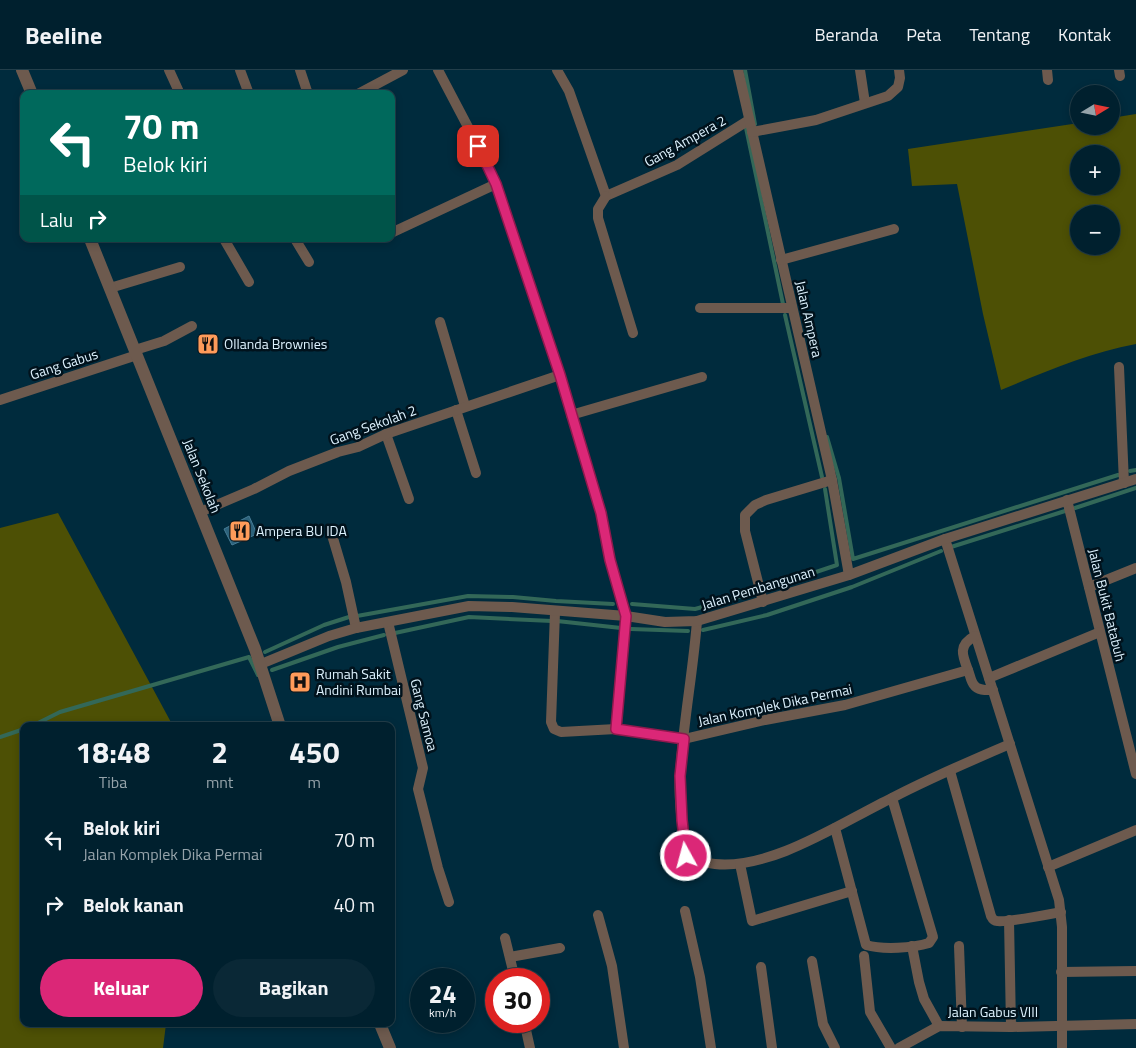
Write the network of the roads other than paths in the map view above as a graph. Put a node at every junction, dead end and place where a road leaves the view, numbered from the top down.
1 (22, 70) edge
2 (169, 70) edge
3 (240, 70) edge
4 (300, 70) edge
5 (403, 70) edge
6 (438, 70) edge
7 (556, 70) edge
8 (738, 70) edge
9 (860, 70) edge
10 (899, 74) edge
11 (30, 90) edge
12 (178, 90) edge
13 (248, 90) edge
14 (307, 90) edge
15 (366, 90) edge
16 (865, 103) junction
17 (749, 120) junction
18 (752, 132) junction
19 (496, 184) junction
20 (606, 196) junction
21 (894, 230) dead end
22 (395, 231) edge
23 (91, 242) edge
24 (226, 242) edge
25 (297, 242) edge
26 (781, 260) junction
27 (309, 262) dead end
28 (180, 267) dead end
29 (249, 282) dead end
30 (110, 288) junction
31 (700, 308) dead end
32 (792, 308) junction
33 (440, 322) dead end
34 (192, 326) dead end
35 (633, 333) dead end
36 (136, 352) junction
37 (1119, 367) dead end
38 (560, 375) junction
39 (702, 377) dead end
40 (0, 400) edge
41 (461, 408) junction
42 (571, 415) junction
43 (386, 434) junction
44 (476, 473) dead end
45 (1136, 479) edge
46 (832, 480) junction
47 (1124, 483) junction
48 (410, 499) dead end
49 (1067, 500) junction
50 (200, 512) junction
51 (332, 535) dead end
52 (945, 539) junction
53 (1136, 568) edge
54 (849, 575) junction
55 (1089, 587) junction
56 (763, 602) junction
57 (555, 612) junction
58 (626, 616) junction
59 (697, 621) junction
60 (388, 622) junction
61 (356, 628) junction
62 (1100, 632) junction
63 (975, 636) junction
64 (260, 664) junction
65 (968, 670) junction
66 (989, 678) junction
67 (993, 690) junction
68 (279, 722) edge
69 (616, 729) junction
70 (684, 739) junction
71 (1010, 744) junction
72 (950, 771) junction
73 (1136, 774) edge
74 (892, 798) junction
75 (835, 828) junction
76 (1136, 830) edge
77 (740, 864) junction
78 (1048, 867) junction
79 (852, 891) junction
80 (449, 902) dead end
81 (685, 911) dead end
82 (1061, 912) junction
83 (598, 915) dead end
84 (1009, 920) junction
85 (505, 938) dead end
86 (912, 946) junction
87 (959, 946) dead end
88 (560, 948) dead end
89 (864, 956) dead end
90 (510, 957) junction
91 (812, 961) dead end
92 (761, 967) dead end
93 (512, 968) edge
94 (1136, 971) edge
95 (1061, 972) junction
96 (1136, 1024) edge
97 (1062, 1025) junction
98 (939, 1026) junction
99 (381, 1027) edge
100 (962, 1027) junction
101 (1011, 1027) junction
102 (527, 1033) edge
103 (390, 1048) edge
104 (530, 1048) edge
105 (624, 1048) edge
106 (711, 1048) edge
107 (772, 1048) edge
108 (834, 1048) edge
109 (891, 1048) edge
110 (899, 1048) edge
111 (1062, 1048) edge

1 - 11 street
2 - 12 street
3 - 13 street
4 - 14 street
5 - 15 street
6 - 19 street
7 - 20 street
8 - 17 street, Jalan Ampera
9 - 16 street
10 - 16 street
16 - 18 street
17 - 18 street, Jalan Ampera
17 - 20 street, Gang Ampera 2
18 - 26 street, Jalan Ampera
19 - 22 street
19 - 38 street
20 - 35 street
21 - 26 street
23 - 30 street, Jalan Sekolah
24 - 29 street
25 - 27 street
26 - 32 street, Jalan Ampera
28 - 30 street
30 - 36 street, Jalan Sekolah
31 - 32 street
32 - 46 street, Jalan Ampera
33 - 41 street
34 - 36 street, Gang Gabus
36 - 40 street, Gang Gabus
36 - 50 street, Jalan Sekolah
37 - 47 street
38 - 41 street, Gang Sekolah 2
38 - 42 street
39 - 42 street
41 - 43 street, Gang Sekolah 2
41 - 44 street
42 - 58 street
43 - 48 street
43 - 50 street, Gang Sekolah 2
45 - 47 street, Jalan Pembangunan
46 - 54 street, Jalan Ampera
46 - 56 street
47 - 49 street, Jalan Pembangunan
49 - 52 street, Jalan Pembangunan
49 - 55 street, Jalan Bukit Batabuh
50 - 64 street, Jalan Sekolah
51 - 61 street
52 - 54 street, Jalan Pembangunan
52 - 63 street
53 - 55 street
54 - 56 street, Jalan Pembangunan
55 - 62 street, Jalan Bukit Batabuh
56 - 59 street, Jalan Pembangunan
57 - 58 street, Jalan Pembangunan
57 - 60 street, Jalan Pembangunan
57 - 69 street, Jalan Komplek Dika Permai
58 - 59 street, Jalan Pembangunan
58 - 69 street
59 - 70 street
60 - 61 street, Jalan Pembangunan
60 - 80 street, Gang Samoa
61 - 64 street, Jalan Pembangunan
62 - 66 street
62 - 73 street, Jalan Bukit Batabuh
63 - 65 street
63 - 66 street
64 - 68 street, Jalan Sekolah
65 - 67 street
65 - 70 street, Jalan Komplek Dika Permai
66 - 67 street
67 - 71 street
69 - 70 street, Jalan Komplek Dika Permai
70 - 77 street
71 - 72 street
71 - 78 street
72 - 74 street
72 - 84 street
74 - 75 street
74 - 86 street
75 - 77 street
75 - 79 street
76 - 78 street
77 - 79 street
78 - 82 street
79 - 86 street
81 - 106 street
82 - 84 street
82 - 95 street
83 - 105 street
84 - 101 street
85 - 90 street
86 - 98 street
87 - 100 street
88 - 90 street
89 - 109 street
90 - 93 street
91 - 108 street
92 - 107 street
94 - 95 street
95 - 97 street
96 - 97 street, Jalan Gabus VIII
97 - 101 street, Jalan Gabus VIII
97 - 111 street
98 - 100 street, Jalan Gabus VIII
98 - 110 street, Jalan Gabus VIII
99 - 103 street
100 - 101 street, Jalan Gabus VIII
102 - 104 street

